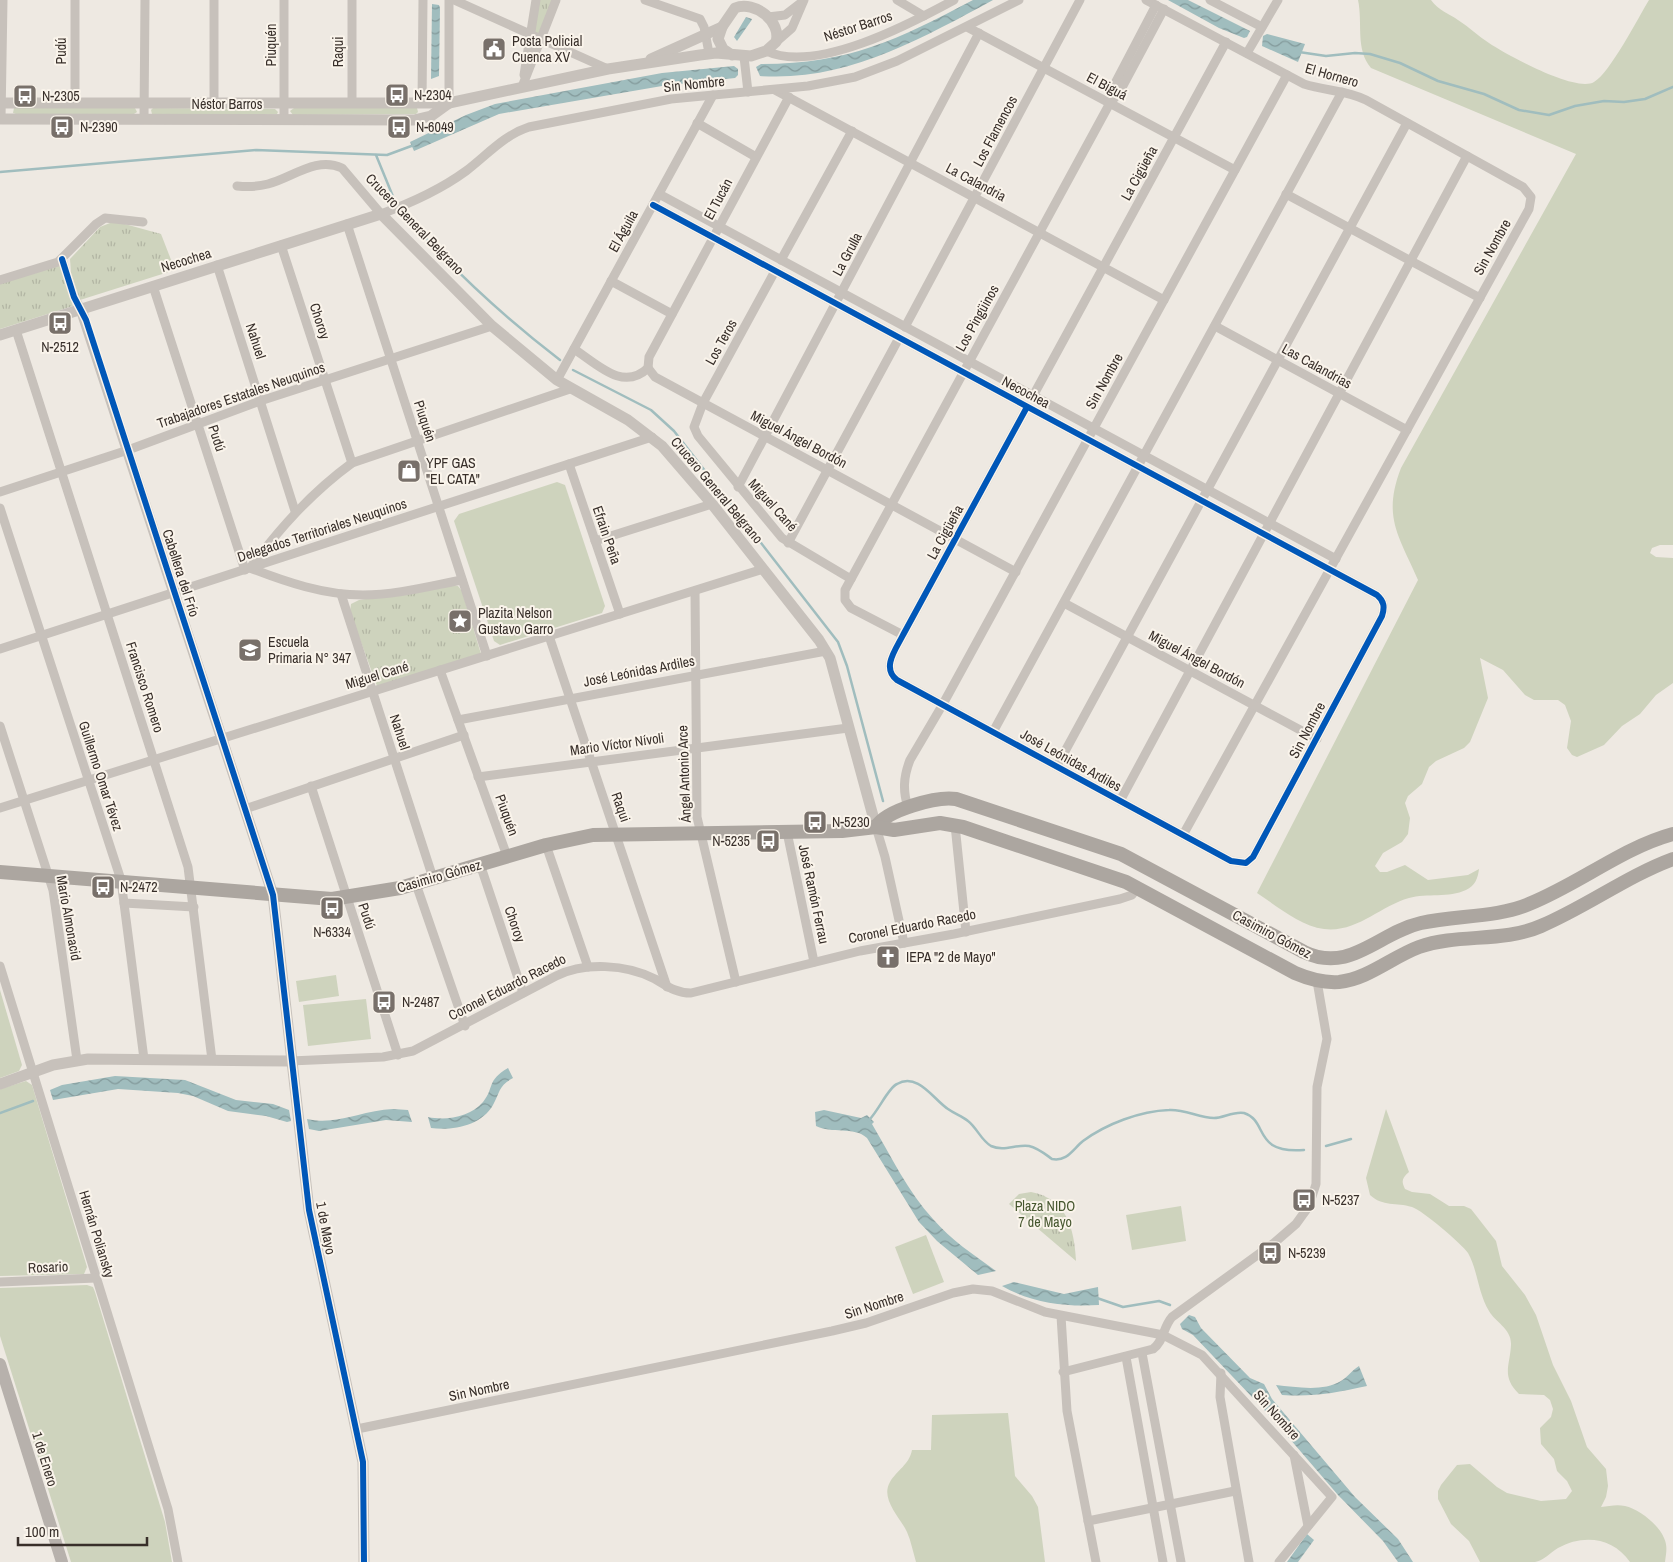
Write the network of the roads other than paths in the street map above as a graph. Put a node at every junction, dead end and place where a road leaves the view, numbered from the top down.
1 (3, 0) edge
2 (75, 0) edge
3 (145, 0) edge
4 (214, 0) edge
5 (284, 0) edge
6 (352, 0) edge
7 (423, 0) edge
8 (448, 0) edge
9 (454, 0) edge
10 (536, 0) edge
11 (556, 0) edge
12 (645, 0) edge
13 (804, 0) edge
14 (897, 0) edge
15 (954, 0) edge
16 (1019, 0) edge
17 (1080, 0) edge
18 (1146, 0) edge
19 (1210, 0) edge
20 (1278, 0) edge
21 (740, 3) edge
22 (1160, 7) junction
23 (924, 16) junction
24 (768, 17) junction
25 (722, 27) junction
26 (967, 27) junction
27 (1262, 27) junction
28 (979, 33) junction
29 (530, 34) junction
30 (706, 35) junction
31 (542, 40) junction
32 (776, 42) junction
33 (1226, 42) junction
34 (766, 51) junction
35 (1247, 53) junction
36 (709, 54) junction
37 (732, 55) junction
38 (744, 57) junction
39 (636, 66) junction
40 (1045, 68) junction
41 (608, 69) junction
42 (1287, 74) junction
43 (522, 87) junction
44 (774, 89) junction
45 (748, 92) junction
46 (1342, 92) junction
47 (712, 95) junction
48 (789, 97) junction
49 (1, 103) edge
50 (75, 103) junction
51 (144, 103) junction
52 (214, 103) junction
53 (284, 103) junction
54 (352, 103) junction
55 (422, 103) junction
56 (449, 103) junction
57 (1110, 103) junction
58 (1, 119) edge
59 (144, 119) junction
60 (284, 120) junction
61 (697, 123) junction
62 (1407, 123) junction
63 (852, 131) junction
64 (1174, 137) junction
65 (1467, 156) junction
66 (756, 158) junction
67 (911, 163) junction
68 (1235, 170) junction
69 (237, 186) dead end
70 (659, 194) junction
71 (1286, 194) junction
72 (975, 197) junction
73 (1531, 197) joint
74 (653, 205) junction
75 (380, 214) junction
76 (143, 222) dead end
77 (347, 224) junction
78 (719, 226) junction
79 (1350, 228) junction
80 (1040, 232) junction
81 (713, 238) junction
82 (281, 246) junction
83 (62, 259) junction
84 (781, 260) junction
85 (1411, 261) junction
86 (217, 266) junction
87 (1104, 267) junction
88 (775, 271) junction
89 (0, 280) edge
90 (611, 281) junction
91 (153, 286) junction
92 (842, 292) junction
93 (1480, 298) junction
94 (1164, 300) junction
95 (836, 304) junction
96 (81, 309) junction
97 (672, 314) junction
98 (492, 326) junction
99 (1215, 326) junction
100 (905, 327) junction
101 (16, 330) junction
102 (0, 335) edge
103 (899, 338) junction
104 (574, 349) junction
105 (391, 359) junction
106 (1278, 360) junction
107 (969, 361) junction
108 (648, 368) junction
109 (963, 373) junction
110 (324, 380) junction
111 (557, 380) junction
112 (570, 389) junction
113 (1339, 393) junction
114 (1034, 396) junction
115 (260, 401) junction
116 (704, 403) junction
117 (1027, 407) junction
118 (198, 424) junction
119 (694, 427) joint
120 (1094, 429) junction
121 (1407, 430) junction
122 (765, 436) junction
123 (652, 437) junction
124 (417, 439) junction
125 (1088, 440) junction
126 (128, 450) junction
127 (1144, 456) junction
128 (352, 463) junction
129 (569, 464) junction
130 (1138, 467) junction
131 (828, 470) junction
132 (62, 472) junction
133 (738, 487) junction
134 (1207, 490) junction
135 (0, 492) edge
136 (1201, 501) junction
137 (712, 504) junction
138 (892, 505) junction
139 (439, 507) junction
140 (0, 508) edge
141 (295, 511) junction
142 (1269, 524) junction
143 (1263, 535) junction
144 (956, 540) junction
145 (595, 541) junction
146 (788, 543) junction
147 (1336, 559) junction
148 (247, 569) junction
149 (762, 569) junction
150 (1329, 570) junction
151 (1016, 572) junction
152 (851, 579) junction
153 (462, 580) junction
154 (695, 590) junction
155 (174, 592) junction
156 (341, 594) junction
157 (1064, 603) junction
158 (1384, 604) joint
159 (107, 614) junction
160 (620, 614) junction
161 (902, 635) junction
162 (41, 636) junction
163 (549, 636) junction
164 (1127, 637) junction
165 (0, 649) edge
166 (826, 651) junction
167 (487, 656) junction
168 (890, 669) joint
169 (440, 670) junction
170 (1190, 671) junction
171 (697, 674) junction
172 (372, 691) junction
173 (570, 698) junction
174 (943, 704) junction
175 (1255, 706) junction
176 (458, 720) junction
177 (0, 726) edge
178 (848, 728) junction
179 (994, 732) junction
180 (464, 736) junction
181 (222, 738) junction
182 (1317, 739) junction
183 (696, 748) junction
184 (394, 759) junction
185 (154, 760) junction
186 (591, 762) junction
187 (1056, 766) junction
188 (478, 777) junction
189 (88, 780) junction
190 (311, 786) junction
191 (24, 800) junction
192 (1120, 801) junction
193 (0, 808) edge
194 (908, 808) junction
195 (244, 809) junction
196 (955, 825) junction
197 (876, 827) junction
198 (787, 832) junction
199 (700, 833) junction
200 (616, 834) junction
201 (1673, 834) edge
202 (1183, 835) junction
203 (546, 845) junction
204 (507, 856) junction
205 (1673, 860) edge
206 (1246, 863) joint
207 (480, 864) junction
208 (1146, 866) junction
209 (0, 872) edge
210 (48, 875) junction
211 (433, 878) junction
212 (121, 880) junction
213 (416, 884) junction
214 (191, 887) junction
215 (1137, 888) junction
216 (272, 895) junction
217 (347, 898) junction
218 (124, 903) junction
219 (194, 907) junction
220 (966, 932) junction
221 (1389, 935) junction
222 (904, 943) junction
223 (1397, 958) junction
224 (814, 962) junction
225 (0, 966) edge
226 (588, 967) junction
227 (1317, 980) junction
228 (736, 982) junction
229 (667, 986) junction
230 (523, 993) junction
231 (464, 1026) junction
232 (398, 1055) junction
233 (144, 1059) junction
234 (77, 1060) junction
235 (212, 1060) junction
236 (290, 1061) junction
237 (33, 1072) junction
238 (0, 1084) edge
239 (96, 1278) junction
240 (0, 1282) edge
241 (1061, 1316) junction
242 (1163, 1335) junction
243 (1142, 1353) junction
244 (1126, 1357) junction
245 (0, 1364) edge
246 (1063, 1372) junction
247 (1221, 1373) junction
248 (357, 1429) junction
249 (1294, 1454) junction
250 (1235, 1491) junction
251 (1170, 1504) junction
252 (1153, 1507) junction
253 (1088, 1520) junction
254 (1308, 1526) junction
255 (62, 1562) edge
256 (178, 1562) edge
257 (364, 1562) edge
258 (1096, 1562) edge
259 (1163, 1562) edge
260 (1181, 1562) edge
261 (1249, 1562) edge
262 (1279, 1562) edge

1 - 49 street
2 - 50 street, Pudú
3 - 51 street
4 - 52 street
5 - 53 street, Piuquén
6 - 54 street, Raqui
7 - 55 street
8 - 56 street
9 - 29 street
10 - 29 street
11 - 31 street
12 - 30 street
13 - 24 street
13 - 32 street
14 - 23 street
15 - 23 street, Néstor Barros
16 - 26 street, Sin Nombre
17 - 40 street, Los Flamencos
18 - 22 street, El Hornero
19 - 27 street
20 - 27 street
21 - 24 street, Néstor Barros
21 - 25 street, Néstor Barros
22 - 33 street, El Hornero
22 - 57 street, Los Pingüinos
23 - 34 street, Néstor Barros
24 - 32 street
25 - 30 street, Néstor Barros
25 - 37 street
26 - 28 street, El Biguá
26 - 44 street, Sin Nombre
27 - 35 street
28 - 40 street, El Biguá
28 - 67 street, La Grulla
29 - 31 street
29 - 43 street
30 - 36 street
30 - 39 street, Néstor Barros
31 - 41 street
31 - 43 street
32 - 34 street, Néstor Barros
33 - 35 street, El Hornero
33 - 64 street, La Cigüeña
34 - 38 street, Néstor Barros
35 - 42 street, El Hornero
36 - 37 street, Néstor Barros
36 - 39 street, Néstor Barros
37 - 38 street, Néstor Barros
38 - 45 street
39 - 41 street, Néstor Barros
40 - 57 street, El Biguá
40 - 72 street, Los Flamencos
41 - 43 street, Néstor Barros
42 - 46 street, El Hornero
42 - 68 street, Sin Nombre
43 - 56 street, Néstor Barros
44 - 45 street, Sin Nombre
44 - 48 street, La Calandria
45 - 47 street, Sin Nombre
46 - 62 street, El Hornero
46 - 71 street
47 - 61 street, El Águila
47 - 75 street, Sin Nombre
48 - 63 street, La Calandria
48 - 66 street, El Tucán
49 - 50 street, Néstor Barros
49 - 58 street
50 - 51 street, Néstor Barros
51 - 52 street, Néstor Barros
51 - 59 street
52 - 53 street, Néstor Barros
53 - 54 street, Néstor Barros
53 - 60 street, Piuquén
54 - 55 street, Néstor Barros
55 - 56 street, Néstor Barros
56 - 60 street, Néstor Barros
57 - 64 street, El Biguá
57 - 80 street, Los Pingüinos
58 - 59 street, Néstor Barros
59 - 60 street, Néstor Barros
61 - 66 street
61 - 70 street, El Águila
62 - 65 street, El Hornero
62 - 79 street
63 - 67 street, La Calandria
63 - 84 street
64 - 68 street, El Biguá
64 - 87 street, La Cigüeña
65 - 73 street, El Hornero
65 - 85 street
66 - 78 street, El Tucán
67 - 72 street, La Calandria
67 - 92 street, La Grulla
68 - 94 street, Sin Nombre
69 - 75 street, Crucero General Belgrano
70 - 74 street, El Águila
70 - 78 street, Necochea
71 - 79 street
71 - 99 street
72 - 80 street, La Calandria
72 - 100 street, Los Flamencos
73 - 93 street, Sin Nombre
74 - 81 street, Necochea
74 - 90 street, El Águila
75 - 77 street, Necochea
75 - 98 street, Crucero General Belgrano
76 - 83 street
77 - 82 street, Necochea
77 - 105 street, Piuquén
78 - 81 street, El Tucán
78 - 84 street, Necochea
79 - 85 street
79 - 106 street
80 - 87 street, La Calandria
80 - 107 street, Los Pingüinos
81 - 88 street, Necochea
81 - 97 street, El Tucán
82 - 86 street, Necochea
82 - 110 street, Choroy
83 - 89 street
83 - 96 street, Cabellera del Frío
84 - 92 street, Necochea
85 - 93 street
85 - 113 street
86 - 91 street, Necochea
86 - 115 street, Nahuel
87 - 94 street, La Calandria
87 - 114 street, La Cigüeña
88 - 95 street, Necochea
88 - 116 street, Los Teros
90 - 97 street
90 - 104 street, El Águila
91 - 96 street, Necochea
91 - 118 street, Pudú
92 - 95 street, La Grulla
92 - 100 street, Necochea
93 - 121 street, Sin Nombre
94 - 120 street, Sin Nombre
95 - 103 street, Necochea
95 - 122 street, La Grulla
96 - 101 street, Necochea
96 - 126 street, Cabellera del Frío
97 - 108 street, El Tucán
98 - 105 street, Trabajadores Estatales Neuquinos
98 - 111 street, Crucero General Belgrano
99 - 106 street, Las Calandrias
99 - 127 street
100 - 107 street, Necochea
101 - 102 street, Necochea
101 - 132 street, Francisco Romero
103 - 109 street, Necochea
103 - 131 street
104 - 108 street
104 - 111 street, El Águila
105 - 110 street, Trabajadores Estatales Neuquinos
105 - 124 street, Piuquén
106 - 113 street, Las Calandrias
106 - 134 street
107 - 109 street, Los Pingüinos
107 - 114 street, Necochea
108 - 116 street, Miguel Ángel Bordón
109 - 117 street, Necochea
109 - 138 street, Los Pingüinos
110 - 115 street, Trabajadores Estatales Neuquinos
110 - 128 street, Choroy
111 - 112 street, Crucero General Belgrano
112 - 123 street, Crucero General Belgrano
112 - 124 street
113 - 121 street, Las Calandrias
113 - 142 street
114 - 120 street, Necochea
115 - 118 street, Trabajadores Estatales Neuquinos
115 - 141 street, Nahuel
116 - 119 street, Los Teros
116 - 122 street, Miguel Ángel Bordón
117 - 125 street, Necochea
117 - 144 street, La Cigüeña
118 - 126 street, Trabajadores Estatales Neuquinos
118 - 148 street, Pudú
119 - 133 street, Miguel Cané
120 - 125 street, Sin Nombre
120 - 127 street, Necochea
121 - 147 street, Sin Nombre
122 - 131 street, Miguel Ángel Bordón
122 - 133 street, La Grulla
123 - 129 street, Delegados Territoriales Neuquinos
123 - 137 street, Crucero General Belgrano
124 - 128 street
124 - 139 street, Piuquén
125 - 130 street, Necochea
125 - 151 street, Sin Nombre
126 - 132 street, Trabajadores Estatales Neuquinos
126 - 155 street, Cabellera del Frío
127 - 130 street
127 - 134 street, Necochea
128 - 141 street
129 - 139 street, Delegados Territoriales Neuquinos
129 - 145 street, Efrain Peña
130 - 136 street, Necochea
130 - 157 street
131 - 138 street, Miguel Ángel Bordón
131 - 146 street
132 - 135 street, Trabajadores Estatales Neuquinos
132 - 159 street, Francisco Romero
133 - 146 street, Miguel Cané
134 - 136 street
134 - 142 street, Necochea
136 - 143 street, Necochea
136 - 164 street
137 - 145 street
137 - 149 street, Crucero General Belgrano
138 - 144 street, Miguel Ángel Bordón
138 - 152 street, Los Pingüinos
139 - 148 street, Delegados Territoriales Neuquinos
139 - 153 street, Piuquén
140 - 162 street, Guillermo Omar Tévez
141 - 148 street
142 - 143 street
142 - 147 street, Necochea
143 - 150 street, Necochea
143 - 170 street
144 - 151 street, Miguel Ángel Bordón
144 - 161 street, La Cigüeña
145 - 160 street, Efrain Peña
146 - 152 street, Miguel Cané
147 - 150 street, Sin Nombre
148 - 155 street, Delegados Territoriales Neuquinos
148 - 156 street
149 - 154 street, Miguel Cané
149 - 166 street, Crucero General Belgrano
150 - 158 street, Necochea
150 - 175 street, Sin Nombre
151 - 174 street, Sin Nombre
152 - 161 street, Los Pingüinos
153 - 156 street
153 - 167 street, Piuquén
154 - 160 street, Miguel Cané
154 - 171 street, Ángel Antonio Arce
155 - 159 street, Delegados Territoriales Neuquinos
155 - 181 street, Cabellera del Frío
156 - 172 street, Nahuel
157 - 164 street, Miguel Ángel Bordón
157 - 179 street
158 - 182 street, Sin Nombre
159 - 162 street, Delegados Territoriales Neuquinos
159 - 185 street, Francisco Romero
160 - 163 street, Miguel Cané
161 - 168 street, La Cigüeña
162 - 165 street, Delegados Territoriales Neuquinos
162 - 189 street, Guillermo Omar Tévez
163 - 167 street, Miguel Cané
163 - 173 street, Raqui
164 - 170 street, Miguel Ángel Bordón
164 - 187 street
166 - 171 street, José Leónidas Ardiles
166 - 178 street, Crucero General Belgrano
167 - 169 street, Miguel Cané
168 - 174 street, José Leónidas Ardiles
169 - 172 street, Miguel Cané
169 - 176 street, Piuquén
170 - 175 street, Miguel Ángel Bordón
170 - 192 street
171 - 173 street, José Leónidas Ardiles
171 - 183 street, Ángel Antonio Arce
172 - 181 street, Miguel Cané
172 - 184 street, Nahuel
173 - 176 street, José Leónidas Ardiles
173 - 186 street, Raqui
174 - 179 street, José Leónidas Ardiles
174 - 194 street, Sin Nombre
175 - 182 street, Miguel Ángel Bordón
175 - 202 street, Sin Nombre
176 - 180 street, Piuquén
177 - 191 street, Mario Almonacid
178 - 183 street, Mario Víctor Nívoli
178 - 197 street, Crucero General Belgrano
179 - 187 street, José Leónidas Ardiles
180 - 184 street
180 - 188 street, Piuquén
181 - 185 street, Miguel Cané
181 - 195 street, Cabellera del Frío
182 - 206 street, Sin Nombre
183 - 186 street, Mario Víctor Nívoli
183 - 199 street, Ángel Antonio Arce
184 - 190 street
184 - 211 street, Nahuel
185 - 189 street, Miguel Cané
185 - 214 street, Francisco Romero
186 - 188 street, Mario Víctor Nívoli
186 - 200 street, Raqui
187 - 192 street, José Leónidas Ardiles
188 - 204 street, Piuquén
189 - 191 street, Miguel Cané
189 - 212 street, Guillermo Omar Tévez
190 - 195 street
190 - 217 street, Pudú
191 - 193 street, Miguel Cané
191 - 210 street, Mario Almonacid
192 - 202 street, José Leónidas Ardiles
194 - 197 main road, Casimiro Gómez
194 - 208 main road, Casimiro Gómez
195 - 216 street, Cabellera del Frío
196 - 197 main road, Casimiro Gómez
196 - 215 main road, Casimiro Gómez
196 - 220 street
197 - 198 main road, Casimiro Gómez
197 - 222 street, Crucero General Belgrano
198 - 199 main road, Casimiro Gómez
198 - 224 street, José Ramón Ferrau
199 - 200 main road, Casimiro Gómez
199 - 228 street, Ángel Antonio Arce
200 - 203 main road, Casimiro Gómez
200 - 229 street, Raqui
201 - 221 main road, Casimiro Gómez
202 - 206 street, José Leónidas Ardiles
203 - 204 main road, Casimiro Gómez
203 - 226 street
204 - 207 main road, Casimiro Gómez
205 - 223 main road, Casimiro Gómez
207 - 211 main road, Casimiro Gómez
207 - 230 street, Choroy
208 - 215 main road
208 - 221 main road, Casimiro Gómez
209 - 210 main road, Casimiro Gómez
210 - 212 main road, Casimiro Gómez
210 - 234 street, Mario Almonacid
211 - 213 main road, Casimiro Gómez
212 - 214 main road, Casimiro Gómez
212 - 218 street, Guillermo Omar Tévez
213 - 217 main road, Casimiro Gómez
213 - 231 street
214 - 216 main road, Casimiro Gómez
214 - 219 street, Francisco Romero
215 - 220 street, Coronel Eduardo Racedo
215 - 227 main road, Casimiro Gómez
216 - 217 main road, Casimiro Gómez
216 - 236 street, 1 de Mayo
217 - 232 street, Pudú
218 - 219 street
218 - 233 street, Guillermo Omar Tévez
219 - 235 street, Francisco Romero
220 - 222 street, Coronel Eduardo Racedo
221 - 223 main road
222 - 224 street, Coronel Eduardo Racedo
223 - 227 main road, Casimiro Gómez
224 - 228 street, Coronel Eduardo Racedo
225 - 237 street, Hernán Poliansky
226 - 229 street, Coronel Eduardo Racedo
226 - 230 street, Coronel Eduardo Racedo
227 - 242 street
228 - 229 street, Coronel Eduardo Racedo
230 - 231 street, Coronel Eduardo Racedo
231 - 232 street, Coronel Eduardo Racedo
232 - 236 street, Coronel Eduardo Racedo
233 - 234 street, Coronel Eduardo Racedo
233 - 235 street, Coronel Eduardo Racedo
234 - 237 street, Coronel Eduardo Racedo
235 - 236 street, Coronel Eduardo Racedo
236 - 248 street, 1 de Mayo
237 - 238 street, Coronel Eduardo Racedo
237 - 239 street, Hernán Poliansky
239 - 240 street, Rosario
239 - 256 street, Hernán Poliansky
241 - 242 street, Sin Nombre
241 - 246 street
241 - 248 street, Sin Nombre
242 - 243 street
242 - 247 street, Sin Nombre
243 - 244 street
243 - 251 street
244 - 246 street
244 - 252 street
245 - 255 main road, 1 de Enero
246 - 253 street
247 - 249 street, Sin Nombre
247 - 250 street
248 - 257 street, 1 de Mayo
249 - 254 street
249 - 254 street, Sin Nombre
250 - 251 street
250 - 261 street
251 - 252 street
251 - 260 street
252 - 253 street
252 - 259 street
253 - 258 street
254 - 262 street

